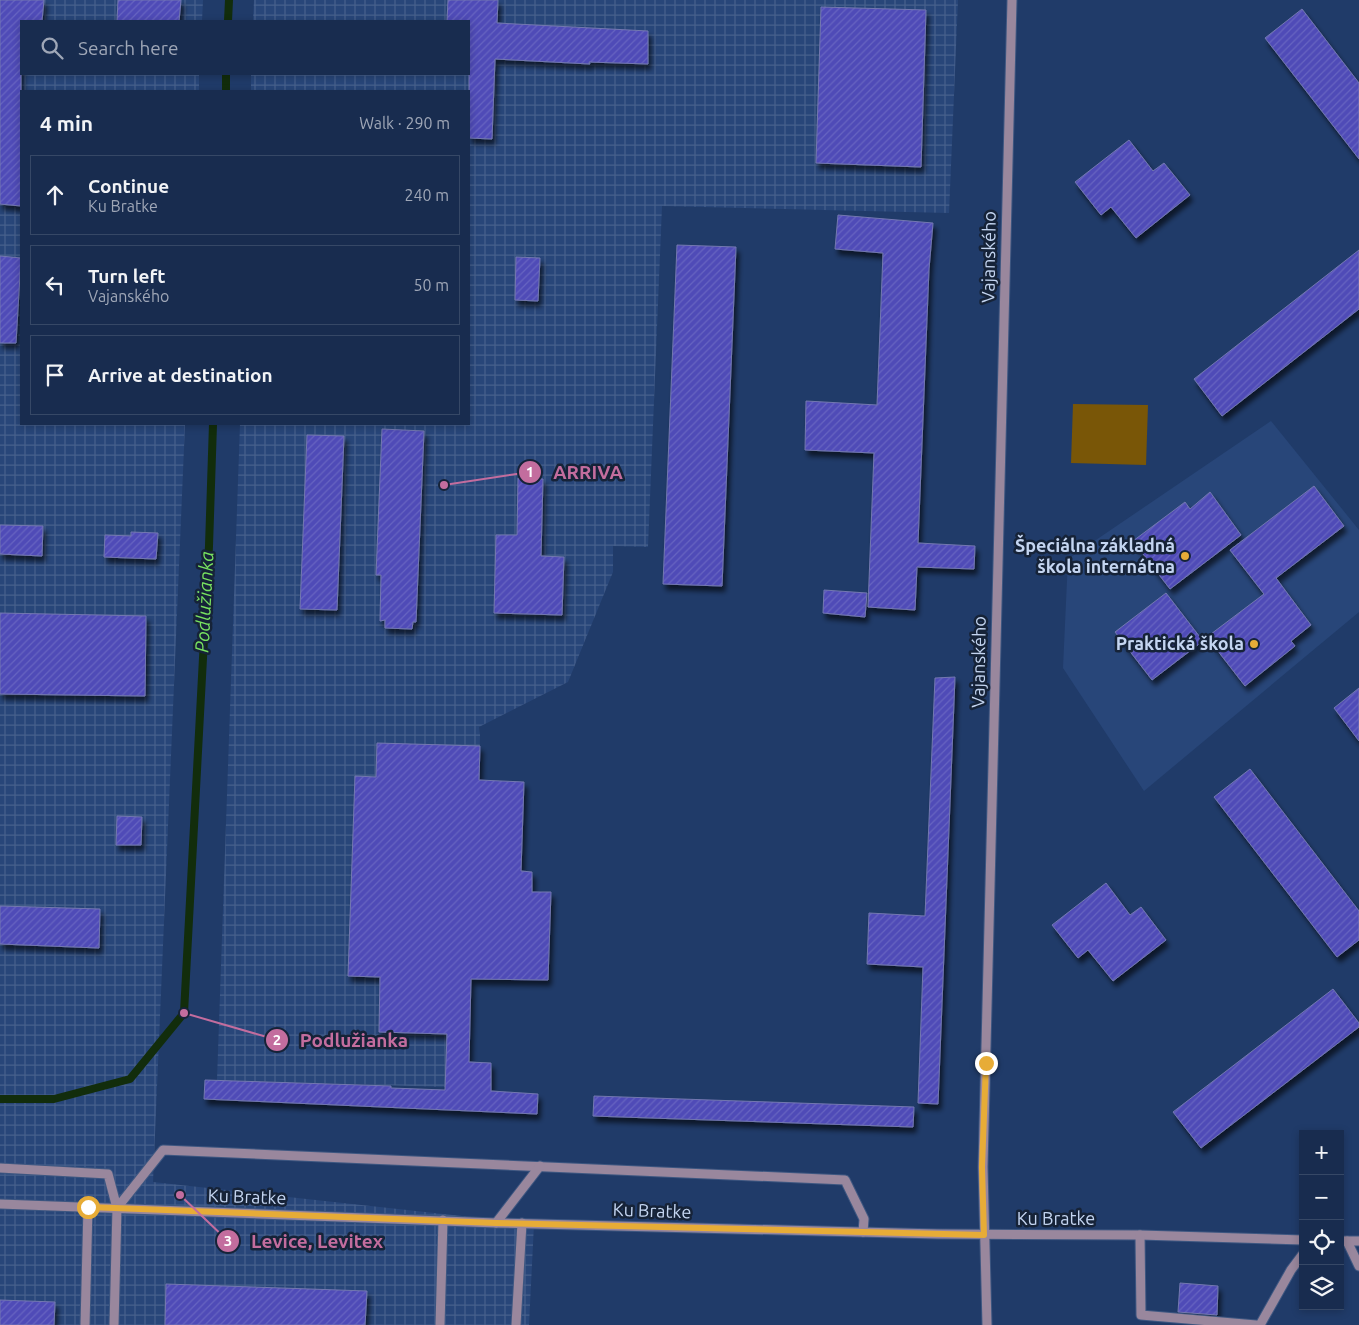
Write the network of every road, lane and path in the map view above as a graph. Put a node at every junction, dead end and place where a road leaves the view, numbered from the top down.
1 (1012, 0) edge
2 (540, 1166) junction
3 (0, 1168) edge
4 (0, 1204) edge
5 (88, 1207) junction
6 (117, 1208) junction
7 (443, 1220) junction
8 (496, 1223) junction
9 (522, 1223) junction
10 (864, 1232) junction
11 (984, 1235) junction
12 (1140, 1236) junction
13 (1299, 1240) edge
14 (1344, 1241) edge
15 (1359, 1241) edge
16 (1299, 1259) edge
17 (1359, 1266) edge
18 (1141, 1316) junction
19 (85, 1325) edge
20 (114, 1325) edge
21 (440, 1325) edge
22 (516, 1325) edge
23 (987, 1325) edge
24 (1136, 1325) edge
25 (1256, 1325) edge
26 (1260, 1325) edge

1 - 11 street, Vajanského
2 - 6 street
2 - 8 street
2 - 10 street
3 - 6 street
4 - 5 street, Ku Bratke
5 - 6 street, Ku Bratke
5 - 19 street
6 - 7 street, Ku Bratke
6 - 20 street
7 - 8 street, Ku Bratke
7 - 21 street
8 - 9 street, Ku Bratke
9 - 10 street, Ku Bratke
9 - 22 street
10 - 11 street, Ku Bratke
11 - 12 street, Ku Bratke
11 - 23 street, Vajanského
12 - 13 street, Ku Bratke
12 - 18 street
14 - 15 street
14 - 17 street
16 - 26 street
18 - 24 street
18 - 25 street

